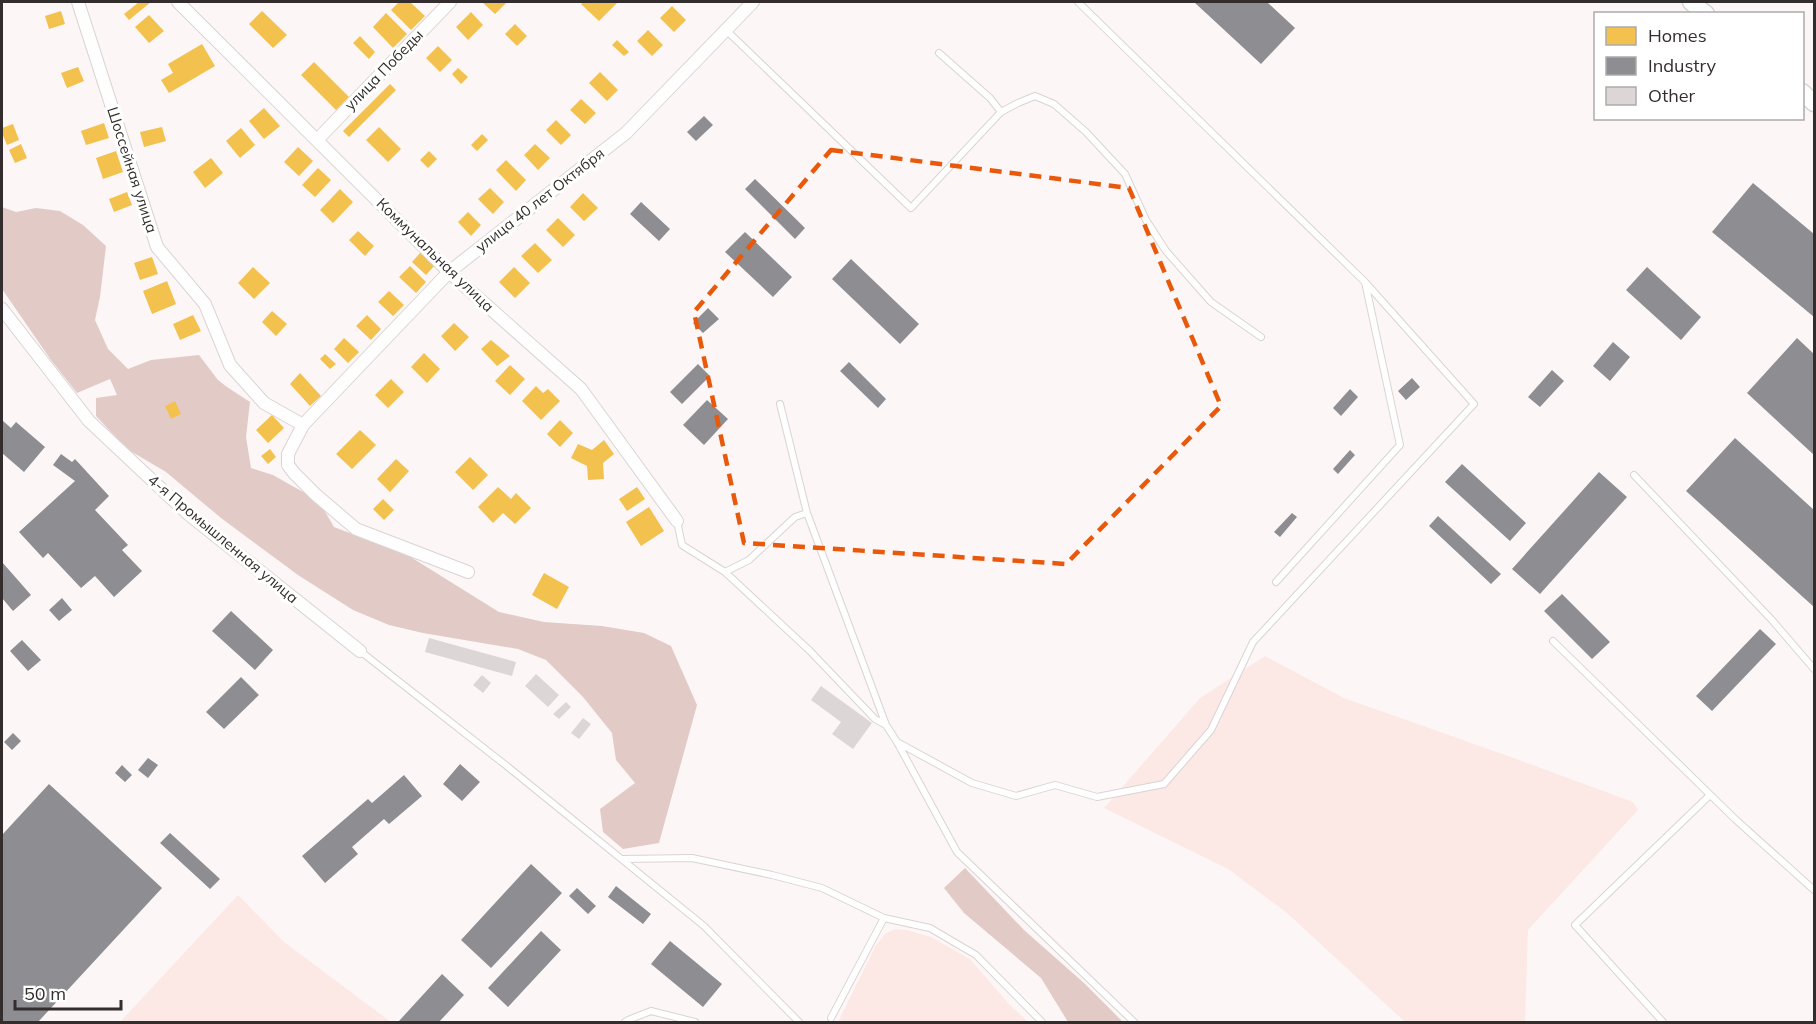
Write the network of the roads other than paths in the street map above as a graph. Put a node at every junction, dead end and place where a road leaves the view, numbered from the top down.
1 (78, 2) edge
2 (178, 2) edge
3 (450, 2) edge
4 (753, 2) edge
5 (1078, 2) edge
6 (1691, 2) edge
7 (1704, 12) edge
8 (726, 30) junction
9 (939, 53) dead end
10 (1001, 112) junction
11 (318, 139) junction
12 (449, 272) junction
13 (1365, 282) junction
14 (2, 309) edge
15 (1261, 337) dead end
16 (780, 404) dead end
17 (303, 425) junction
18 (1634, 475) dead end
19 (807, 513) junction
20 (677, 521) joint
21 (468, 572) dead end
22 (724, 572) junction
23 (1276, 582) dead end
24 (1553, 641) dead end
25 (360, 651) joint
26 (1815, 669) edge
27 (886, 725) junction
28 (897, 742) junction
29 (1710, 795) junction
30 (621, 859) junction
31 (1815, 890) edge
32 (884, 918) junction
33 (831, 1018) dead end
34 (626, 1023) edge
35 (695, 1023) edge
36 (799, 1023) edge
37 (1042, 1023) edge
38 (1134, 1023) edge
39 (1663, 1023) edge

1 - 17 street, Шоссейная улица
2 - 11 street, Коммунальная улица
3 - 11 street, улица Победы
4 - 8 street, улица 40 лет Октября
5 - 13 lane
6 - 7 main road
8 - 10 lane
8 - 12 street, улица 40 лет Октября
9 - 10 lane
10 - 15 lane
11 - 12 street, Коммунальная улица
12 - 17 street, улица 40 лет Октября
12 - 20 street, Коммунальная улица
13 - 23 lane
13 - 28 lane
14 - 25 street, 4-я Промышленная улица
16 - 19 lane
17 - 21 street
18 - 26 lane
19 - 22 lane
19 - 27 lane
20 - 22 lane
22 - 27 lane
24 - 29 lane
25 - 30 lane
27 - 28 lane
28 - 38 lane
29 - 31 lane
29 - 39 lane
30 - 32 lane
30 - 36 lane
32 - 33 lane
32 - 37 lane
34 - 35 lane

